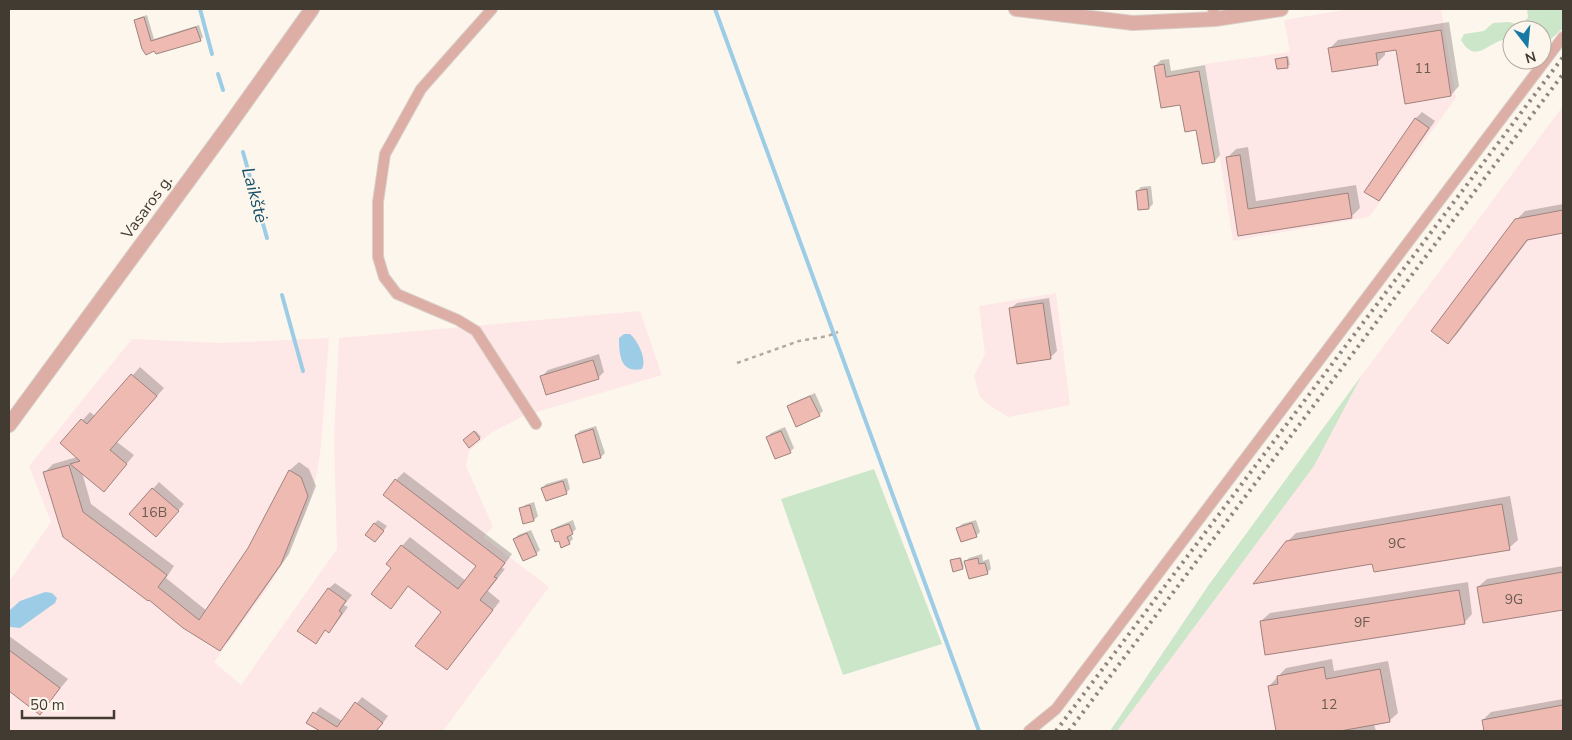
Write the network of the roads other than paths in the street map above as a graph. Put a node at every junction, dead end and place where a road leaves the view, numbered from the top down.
1 (312, 9) edge
2 (492, 9) edge
3 (1016, 9) edge
4 (1281, 9) edge
5 (1214, 14) edge
6 (1563, 37) edge
7 (536, 424) dead end
8 (9, 426) edge
9 (1029, 731) edge

1 - 8 street, Vasaros g.
2 - 7 street
3 - 5 street
4 - 5 street
6 - 9 street

